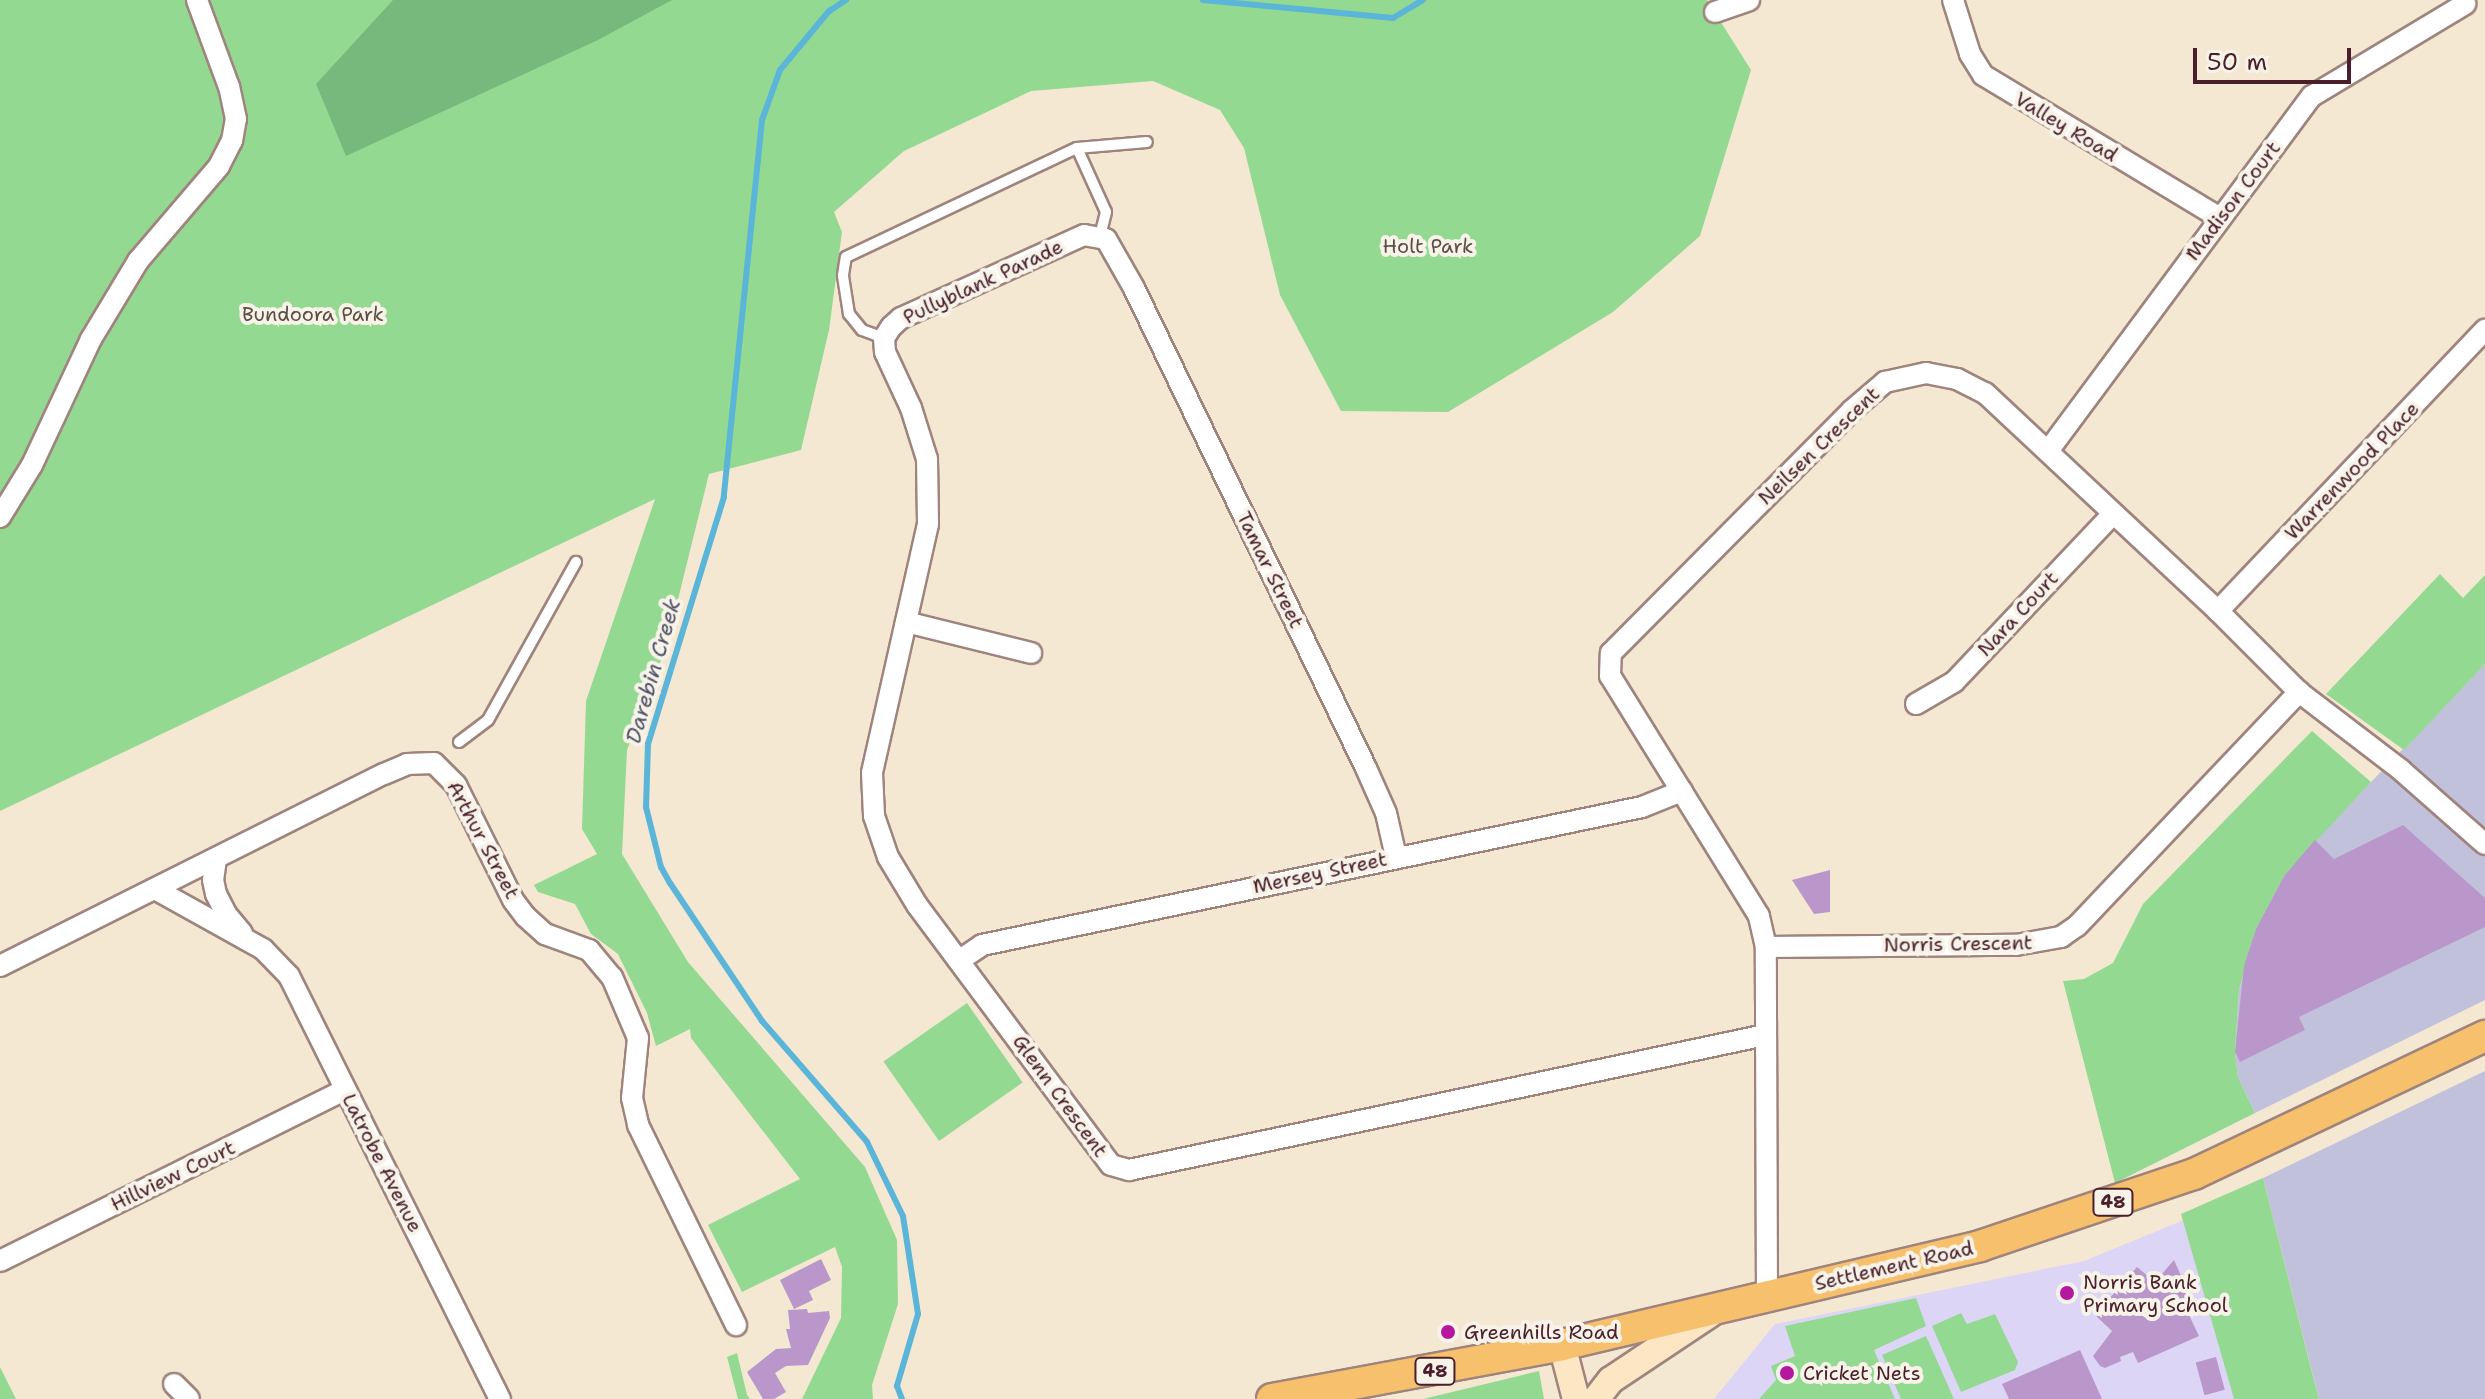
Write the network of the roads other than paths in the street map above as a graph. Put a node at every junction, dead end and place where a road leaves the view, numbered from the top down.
1 (197, 0) edge
2 (1749, 0) edge
3 (1953, 0) edge
4 (2465, 4) dead end
5 (1715, 12) dead end
6 (1147, 142) dead end
7 (1077, 148) junction
8 (2220, 218) junction
9 (1100, 236) junction
10 (2485, 330) edge
11 (884, 338) junction
12 (911, 408) joint
13 (2048, 451) junction
14 (2112, 515) junction
15 (0, 517) edge
16 (576, 562) dead end
17 (2218, 611) junction
18 (906, 622) junction
19 (1031, 653) dead end
20 (2299, 692) junction
21 (1916, 704) dead end
22 (459, 742) dead end
23 (1682, 791) junction
24 (2485, 844) edge
25 (1396, 857) junction
26 (216, 859) junction
27 (155, 889) junction
28 (248, 939) junction
29 (1766, 947) junction
30 (960, 960) junction
31 (0, 966) edge
32 (1765, 1035) junction
33 (2485, 1036) edge
34 (345, 1090) junction
35 (0, 1261) edge
36 (1767, 1296) junction
37 (1719, 1307) junction
38 (736, 1325) dead end
39 (1562, 1345) junction
40 (500, 1399) edge
41 (1272, 1399) edge
42 (1576, 1399) edge
43 (1596, 1399) edge

1 - 15 street
2 - 5 street
3 - 8 street, Valley Road
4 - 8 street, Madison Court
6 - 7 lane
7 - 9 lane
7 - 11 lane
8 - 13 street, Madison Court
9 - 11 street, Pullyblank Parade
9 - 25 street, Tamar Street
10 - 17 street, Warrenwood Place
11 - 12 street, Pullyblank Parade
12 - 18 street, Glenn Crescent
13 - 14 street, Neilsen Crescent
13 - 23 street, Neilsen Crescent
14 - 17 street, Neilsen Crescent
14 - 21 street, Nara Court
16 - 22 lane
17 - 20 street, Neilsen Crescent
18 - 19 street
18 - 30 street, Glenn Crescent
20 - 24 street
20 - 29 street, Norris Crescent
23 - 25 street, Mersey Street
23 - 29 street, Neilsen Crescent
25 - 30 street, Mersey Street
26 - 27 street, Arthur Street
26 - 28 street, Latrobe Avenue
26 - 38 street, Arthur Street
27 - 28 street, Latrobe Avenue
27 - 31 street, Arthur Street
28 - 34 street, Latrobe Avenue
29 - 32 street
30 - 32 street, Glenn Crescent
32 - 36 street
33 - 36 main road, Settlement Road / 48
34 - 35 street, Hillview Court
34 - 40 street, Latrobe Avenue
36 - 37 main road, Settlement Road / 48
37 - 39 main road, Settlement Road / 48
37 - 43 street
39 - 41 main road, Settlement Road / 48
39 - 42 street

